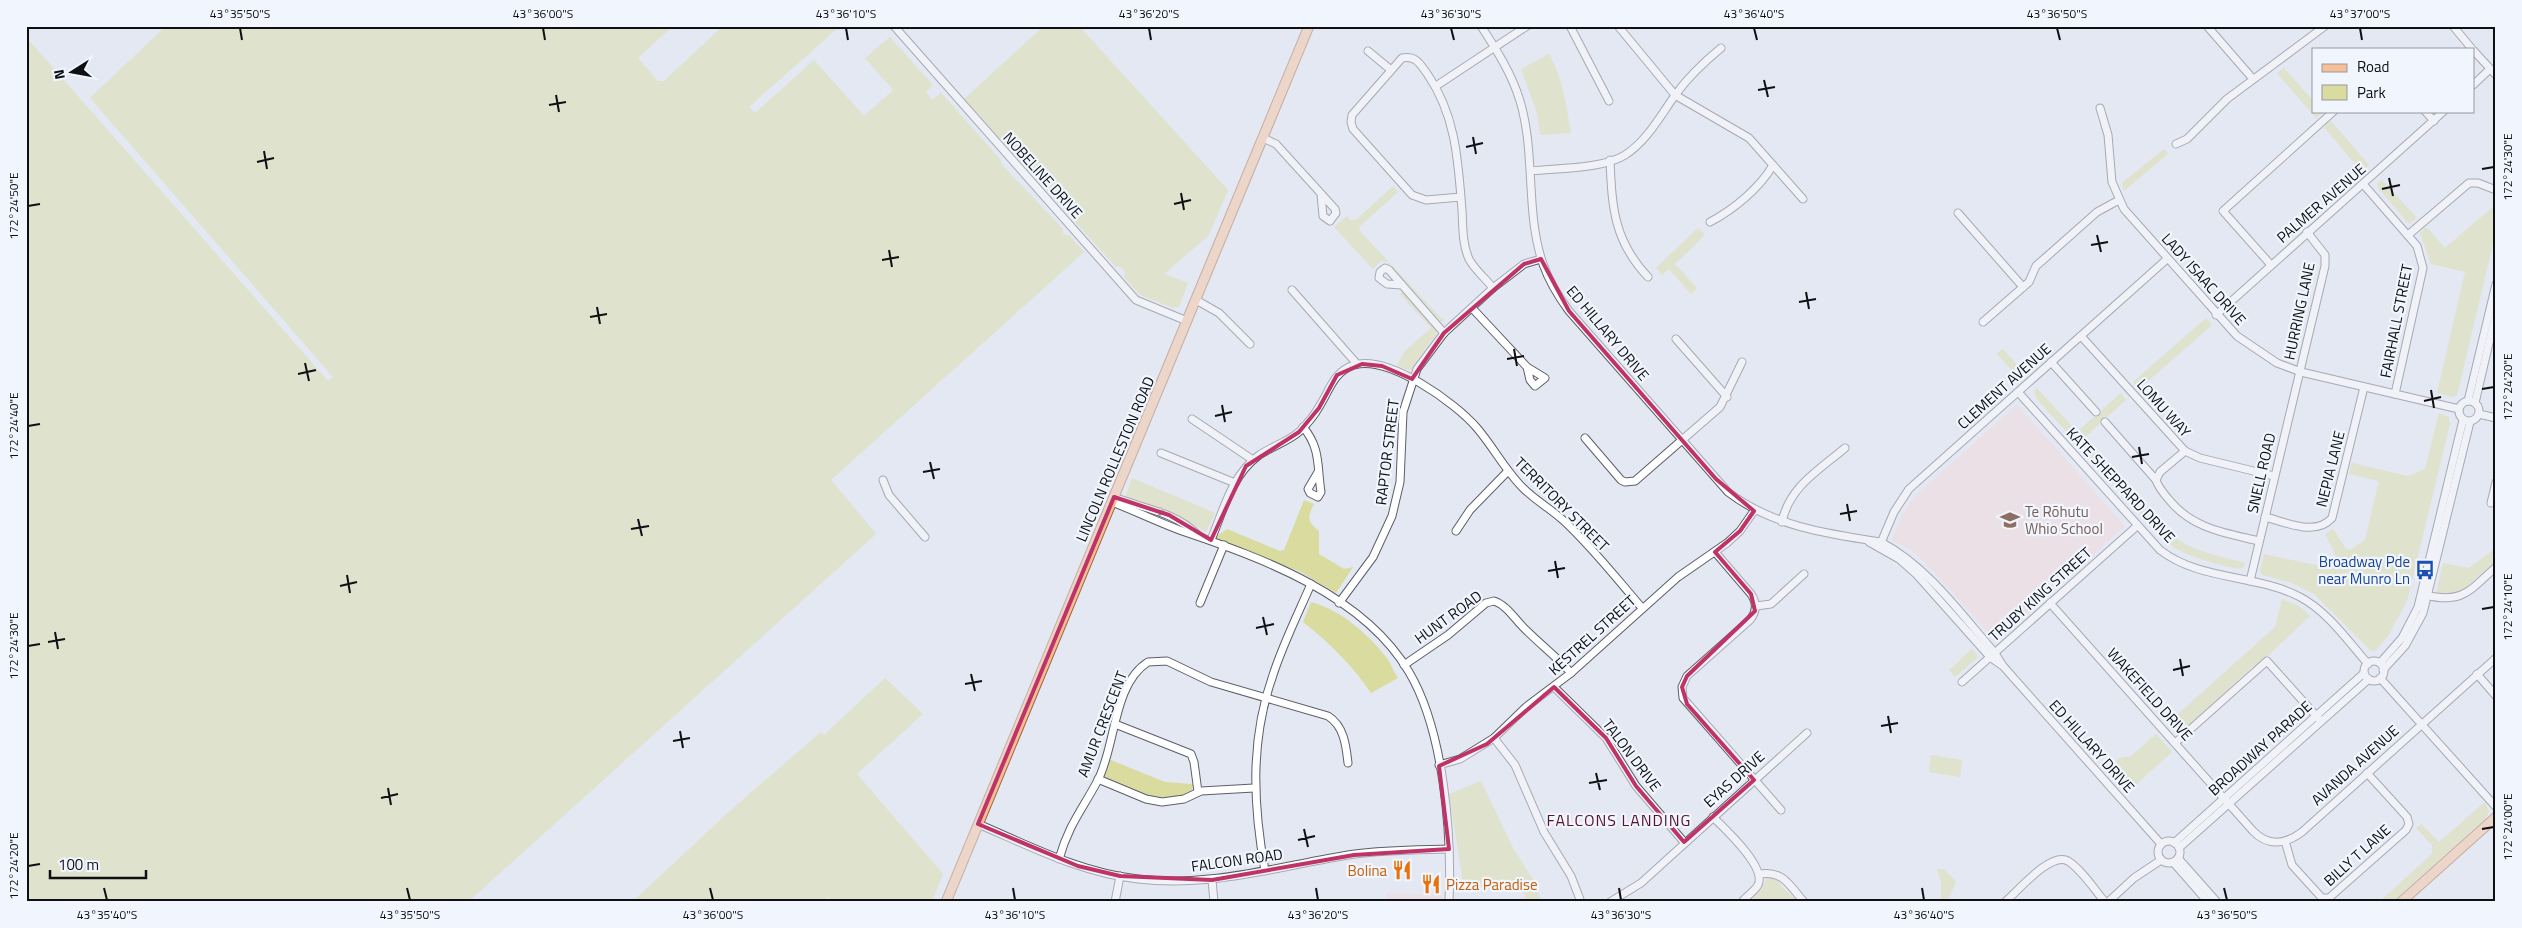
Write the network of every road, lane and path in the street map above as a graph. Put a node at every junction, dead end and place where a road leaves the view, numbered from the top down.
1 (894, 26) edge
2 (1310, 26) edge
3 (1481, 26) edge
4 (1527, 26) edge
5 (1570, 26) edge
6 (1618, 26) edge
7 (2207, 26) edge
8 (2325, 26) edge
9 (2453, 26) edge
10 (1495, 48) junction
11 (1721, 48) dead end
12 (2472, 48) edge
13 (2474, 50) edge
14 (1368, 51) dead end
15 (2490, 69) junction
16 (1391, 70) junction
17 (2496, 75) edge
18 (2253, 79) junction
19 (2474, 84) edge
20 (1436, 86) junction
21 (1675, 95) junction
22 (1608, 101) dead end
23 (2100, 108) dead end
24 (2333, 112) edge
25 (2426, 112) edge
26 (2443, 112) edge
27 (2434, 121) junction
28 (1263, 138) junction
29 (2176, 144) dead end
30 (1610, 160) junction
31 (1773, 165) junction
32 (1531, 171) junction
33 (2363, 184) junction
34 (2496, 190) edge
35 (1321, 194) dead end
36 (1461, 197) junction
37 (1803, 199) dead end
38 (2119, 200) junction
39 (1958, 213) dead end
40 (1710, 222) dead end
41 (2307, 232) junction
42 (2408, 235) junction
43 (1541, 259) junction
44 (2167, 259) junction
45 (2271, 265) junction
46 (1648, 277) dead end
47 (2496, 284) edge
48 (1402, 285) dead end
49 (1493, 288) junction
50 (2023, 288) junction
51 (1292, 290) dead end
52 (1196, 300) junction
53 (1472, 308) junction
54 (2496, 313) edge
55 (2216, 315) junction
56 (1187, 321) junction
57 (1983, 322) dead end
58 (1444, 333) junction
59 (2081, 336) junction
60 (1676, 339) dead end
61 (1250, 344) dead end
62 (1742, 362) dead end
63 (2051, 362) junction
64 (1357, 364) junction
65 (1527, 367) dead end
66 (2301, 372) junction
67 (1412, 380) junction
68 (2364, 386) junction
69 (2018, 392) junction
70 (2395, 394) junction
71 (1727, 397) junction
72 (2471, 402) junction
73 (2459, 409) junction
74 (2096, 412) dead end
75 (2479, 414) junction
76 (2496, 418) edge
77 (1192, 419) dead end
78 (2467, 421) junction
79 (2105, 422) dead end
80 (1303, 427) junction
81 (1585, 438) dead end
82 (1682, 441) junction
83 (1845, 448) dead end
84 (2184, 451) junction
85 (1161, 453) dead end
86 (1253, 460) junction
87 (1318, 472) dead end
88 (1507, 472) junction
89 (2274, 476) junction
90 (883, 480) dead end
91 (2156, 480) junction
92 (2496, 482) edge
93 (1235, 483) junction
94 (1113, 500) junction
95 (2491, 503) dead end
96 (1754, 511) junction
97 (2265, 517) junction
98 (1782, 522) junction
99 (2137, 526) junction
100 (1456, 531) dead end
101 (925, 537) dead end
102 (1211, 540) junction
103 (2259, 541) junction
104 (1224, 545) junction
105 (1880, 545) junction
106 (1715, 552) junction
107 (2496, 567) edge
108 (1804, 574) dead end
109 (2250, 580) junction
110 (1311, 584) junction
111 (2425, 595) junction
112 (1200, 603) dead end
113 (1339, 603) junction
114 (2050, 603) junction
115 (1756, 606) junction
116 (1642, 608) junction
117 (1992, 655) junction
118 (2496, 658) edge
119 (2368, 664) junction
120 (1404, 665) junction
121 (2382, 666) junction
122 (1571, 673) junction
123 (2477, 674) junction
124 (2366, 676) junction
125 (2380, 678) junction
126 (1962, 682) dead end
127 (1554, 687) junction
128 (2496, 696) edge
129 (1266, 699) junction
130 (2318, 719) junction
131 (1115, 724) junction
132 (2422, 725) junction
133 (1807, 734) dead end
134 (1494, 738) junction
135 (2175, 743) junction
136 (1348, 764) dead end
137 (1439, 765) junction
138 (2367, 773) junction
139 (1098, 779) junction
140 (1754, 780) junction
141 (1254, 788) junction
142 (1198, 792) junction
143 (2226, 801) junction
144 (2496, 807) edge
145 (1781, 810) dead end
146 (1713, 817) junction
147 (2496, 817) edge
148 (978, 824) junction
149 (2285, 841) junction
150 (1684, 842) junction
151 (2161, 844) junction
152 (2176, 845) junction
153 (1450, 849) junction
154 (1059, 859) junction
155 (2161, 860) junction
156 (2175, 860) junction
157 (1265, 871) junction
158 (1760, 874) junction
159 (1120, 876) junction
160 (1212, 880) junction
161 (946, 902) edge
162 (1115, 902) edge
163 (1214, 902) edge
164 (1449, 902) edge
165 (1581, 902) edge
166 (1610, 902) edge
167 (1742, 902) edge
168 (1804, 902) edge
169 (2005, 902) edge
170 (2107, 902) edge
171 (2208, 902) edge
172 (2217, 902) edge
173 (2401, 902) edge

1 - 56 street, NOBELINE DRIVE
2 - 28 main road, LINCOLN ROLLESTON ROAD
3 - 10 street, ED HILLARY DRIVE
4 - 10 street
5 - 22 street
6 - 21 street
7 - 18 street
8 - 18 street
9 - 12 street
10 - 20 street
10 - 32 street, ED HILLARY DRIVE
11 - 21 street
13 - 15 street
14 - 16 street
15 - 17 street
15 - 19 street
16 - 20 street
16 - 36 street
18 - 29 street
20 - 36 street
21 - 30 street
21 - 31 street
23 - 38 street, LADY ISAAC DRIVE
24 - 45 street
25 - 27 street
26 - 27 street, PALMER AVENUE
27 - 33 street, PALMER AVENUE
28 - 35 street
28 - 52 main road, LINCOLN ROLLESTON ROAD
30 - 32 street
30 - 46 street
31 - 37 street
31 - 40 street
32 - 43 street, ED HILLARY DRIVE
33 - 41 street, PALMER AVENUE
33 - 42 street, FAIRHALL STREET
34 - 42 street
36 - 49 street
38 - 44 street, LADY ISAAC DRIVE
38 - 50 street
39 - 50 street
41 - 45 street, PALMER AVENUE
41 - 66 street, HURRING LANE
42 - 70 street, FAIRHALL STREET
43 - 49 street, RAPTOR STREET
43 - 82 street, ED HILLARY DRIVE
44 - 55 street, LADY ISAAC DRIVE
44 - 59 street, CLEMENT AVENUE
45 - 55 street, PALMER AVENUE
47 - 72 street
48 - 58 street
49 - 53 street, RAPTOR STREET
50 - 57 street
51 - 64 street
52 - 56 main road, LINCOLN ROLLESTON ROAD
52 - 61 street
53 - 58 street, RAPTOR STREET
53 - 65 street
54 - 72 street
55 - 66 street, LADY ISAAC DRIVE
56 - 94 main road, LINCOLN ROLLESTON ROAD
58 - 67 street, RAPTOR STREET
59 - 63 street, CLEMENT AVENUE
59 - 84 street, LOMU WAY
60 - 71 street
62 - 71 street
63 - 69 street, CLEMENT AVENUE
63 - 74 street
64 - 67 street, TERRITORY STREET
64 - 80 street
66 - 68 street, LADY ISAAC DRIVE
66 - 89 street, SNELL ROAD
67 - 88 street, TERRITORY STREET
67 - 113 street, RAPTOR STREET
68 - 70 street, LADY ISAAC DRIVE
68 - 97 street, NEPIA LANE
69 - 99 street, KATE SHEPPARD DRIVE
69 - 105 street, CLEMENT AVENUE
70 - 73 street, LADY ISAAC DRIVE
71 - 82 street
72 - 73 street
72 - 75 street
73 - 78 street
75 - 76 street
75 - 78 street
77 - 86 street
78 - 111 street
79 - 91 street
80 - 86 street
80 - 87 street
81 - 82 street
82 - 96 street, ED HILLARY DRIVE
83 - 98 street
84 - 89 street, LOMU WAY
84 - 91 street
85 - 93 street
86 - 93 street
88 - 100 street
88 - 116 street, TERRITORY STREET
89 - 97 street, SNELL ROAD
90 - 101 street
91 - 103 street
92 - 95 street
93 - 102 street
94 - 102 street
94 - 148 main road, LINCOLN ROLLESTON ROAD
96 - 98 street, ED HILLARY DRIVE
96 - 106 street, KESTREL STREET
97 - 103 street, SNELL ROAD
98 - 105 street, ED HILLARY DRIVE
99 - 109 street, KATE SHEPPARD DRIVE
99 - 114 street, TRUBY KING STREET
102 - 104 street
103 - 109 street, SNELL ROAD
104 - 110 street
104 - 112 street
105 - 117 street, ED HILLARY DRIVE
106 - 115 street
106 - 116 street, KESTREL STREET
107 - 111 street
108 - 115 street
109 - 119 street, KATE SHEPPARD DRIVE
110 - 113 street
110 - 129 street
111 - 121 street
113 - 120 street
114 - 117 street, TRUBY KING STREET
114 - 135 street, WAKEFIELD DRIVE
115 - 140 street
116 - 122 street, KESTREL STREET
117 - 126 street, TRUBY KING STREET
117 - 151 street, ED HILLARY DRIVE
118 - 123 street, AVANDA AVENUE
119 - 121 street
119 - 124 street
120 - 122 street, HUNT ROAD
120 - 137 street
121 - 125 street
122 - 127 street, KESTREL STREET
123 - 128 street
123 - 132 street, AVANDA AVENUE
124 - 125 street
124 - 130 street, BROADWAY PARADE
125 - 132 street
127 - 134 street, KESTREL STREET
127 - 150 street, TALON DRIVE
129 - 131 street, AMUR CRESCENT
129 - 136 street
129 - 141 street
130 - 135 street
130 - 143 street, BROADWAY PARADE
131 - 139 street, AMUR CRESCENT
131 - 142 street
132 - 138 street, AVANDA AVENUE
132 - 144 street
133 - 140 street, EYAS DRIVE
134 - 137 street, KESTREL STREET
134 - 165 street
135 - 143 street, WAKEFIELD DRIVE
137 - 153 street
138 - 149 street, AVANDA AVENUE
138 - 149 street, BILLY T LANE
139 - 142 street
139 - 154 street, AMUR CRESCENT
140 - 145 street
140 - 146 street, EYAS DRIVE
141 - 142 street
141 - 157 street
143 - 149 street
143 - 152 street, BROADWAY PARADE
146 - 150 street, EYAS DRIVE
146 - 158 street
147 - 173 main road
148 - 154 street, FALCON ROAD
148 - 161 main road, LINCOLN ROLLESTON ROAD
150 - 166 street, EYAS DRIVE
151 - 152 street
151 - 155 street
152 - 156 street
153 - 157 street, FALCON ROAD
153 - 164 street
154 - 159 street, FALCON ROAD
155 - 156 street
155 - 170 street
156 - 171 street
156 - 172 street
157 - 160 street, FALCON ROAD
158 - 167 street
158 - 168 street
159 - 160 street, FALCON ROAD
159 - 162 street
160 - 163 street
169 - 170 street

